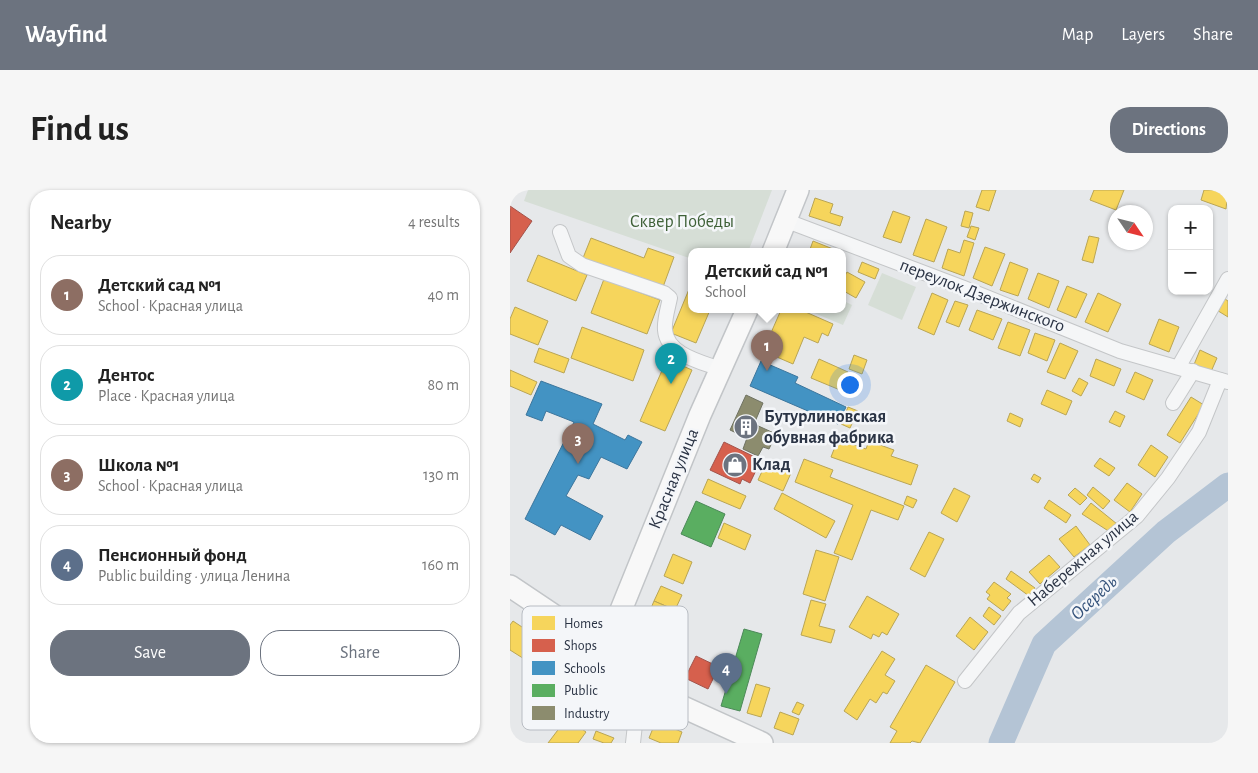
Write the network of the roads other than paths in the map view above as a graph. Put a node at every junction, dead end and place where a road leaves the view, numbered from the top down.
1 (798, 190) edge
2 (787, 221) junction
3 (560, 232) dead end
4 (775, 248) edge
5 (1228, 279) edge
6 (746, 313) edge
7 (1179, 366) junction
8 (720, 369) junction
9 (1193, 371) junction
10 (1224, 381) edge
11 (1174, 404) dead end
12 (510, 586) edge
13 (540, 606) edge
14 (623, 606) edge
15 (965, 682) dead end
16 (688, 709) edge
17 (634, 730) edge
18 (632, 743) edge
19 (762, 743) edge

1 - 2 main road
2 - 4 main road
2 - 7 street, переулок Дзержинского
3 - 8 street
5 - 7 street
6 - 8 main road, Красная улица
7 - 9 street, Набережная улица
8 - 14 main road, Красная улица
9 - 10 street, Набережная улица
9 - 11 street
10 - 15 street, Набережная улица
12 - 13 main road
16 - 19 main road
17 - 18 street

